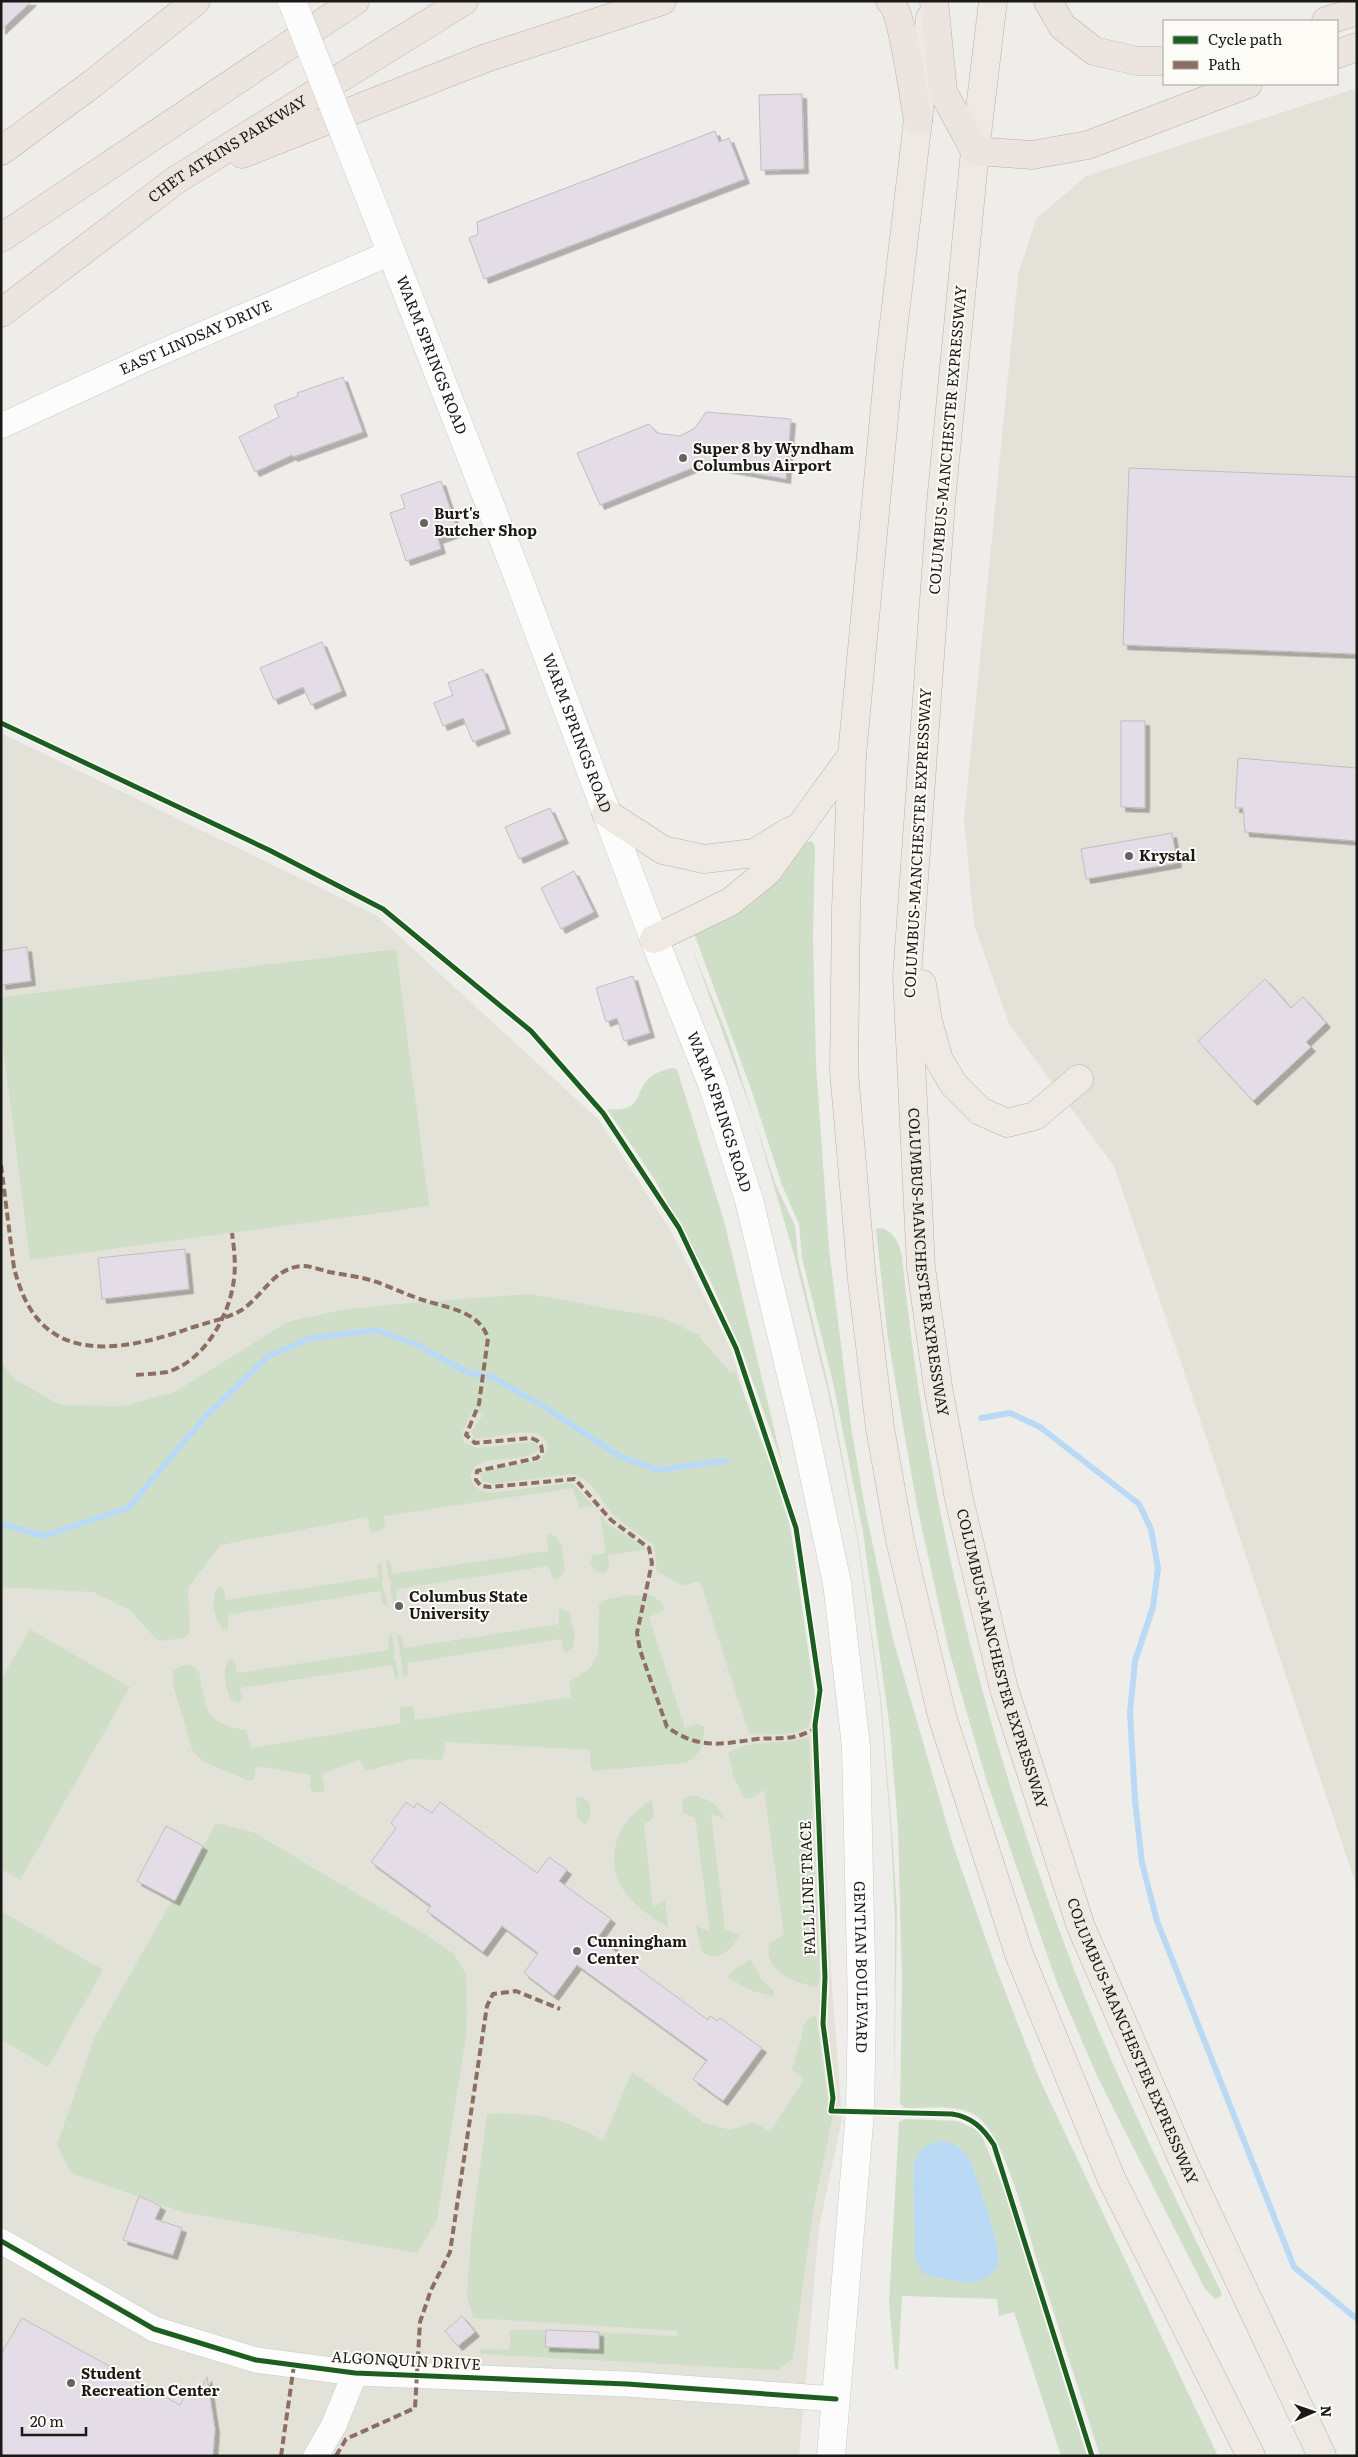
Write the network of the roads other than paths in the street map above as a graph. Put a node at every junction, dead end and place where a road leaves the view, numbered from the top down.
1 (196, 1) edge
2 (292, 1) edge
3 (355, 1) edge
4 (464, 1) edge
5 (662, 1) edge
6 (890, 1) edge
7 (933, 1) edge
8 (994, 1) edge
9 (1048, 1) edge
10 (1357, 11) edge
11 (1329, 20) edge
12 (1357, 47) edge
13 (1338, 54) edge
14 (1163, 61) edge
15 (1245, 85) edge
16 (918, 121) junction
17 (1, 151) edge
18 (975, 151) junction
19 (176, 180) junction
20 (1, 238) edge
21 (390, 253) junction
22 (1, 313) edge
23 (1, 426) edge
24 (852, 755) junction
25 (606, 812) junction
26 (802, 824) junction
27 (911, 918) junction
28 (654, 939) junction
29 (1078, 1079) dead end
30 (814, 1480) joint
31 (1, 2241) edge
32 (355, 2373) junction
33 (836, 2399) junction
34 (1322, 2454) edge
35 (316, 2456) edge
36 (831, 2456) edge
37 (1250, 2456) edge

1 - 17 highway
2 - 21 main road, WARM SPRINGS ROAD, bridge
3 - 20 highway
4 - 19 highway, CHET ATKINS PARKWAY
5 - 19 highway
6 - 16 highway
7 - 16 highway
7 - 18 highway
8 - 18 highway, COLUMBUS-MANCHESTER EXPRESSWAY
9 - 14 highway
10 - 11 highway
12 - 13 highway
15 - 18 highway
16 - 24 highway
18 - 27 highway, COLUMBUS-MANCHESTER EXPRESSWAY
19 - 22 highway, CHET ATKINS PARKWAY
21 - 23 street, EAST LINDSAY DRIVE
21 - 25 main road, WARM SPRINGS ROAD
24 - 26 highway
24 - 37 highway
25 - 26 highway
25 - 28 main road, WARM SPRINGS ROAD
26 - 28 highway
27 - 29 highway
27 - 34 highway, COLUMBUS-MANCHESTER EXPRESSWAY
28 - 30 main road, WARM SPRINGS ROAD
30 - 33 main road, GENTIAN BOULEVARD
31 - 32 street, ALGONQUIN DRIVE
32 - 33 street, ALGONQUIN DRIVE
32 - 35 street
33 - 36 main road, GENTIAN BOULEVARD

